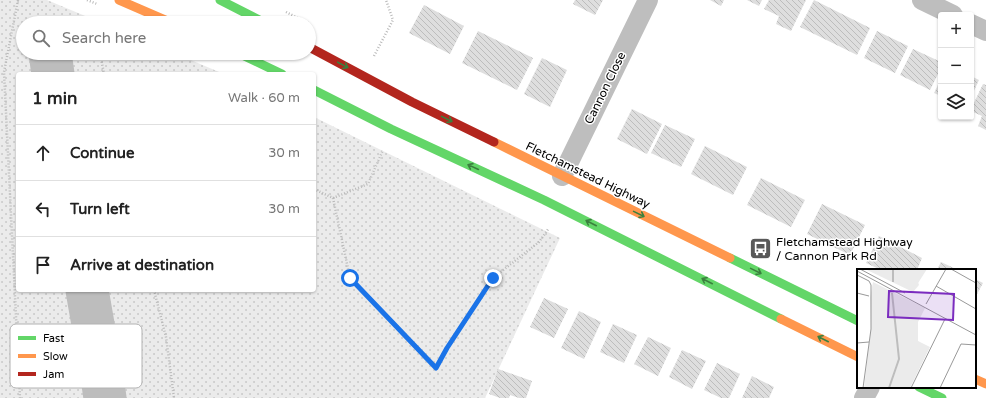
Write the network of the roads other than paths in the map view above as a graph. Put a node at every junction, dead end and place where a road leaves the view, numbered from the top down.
1 (119, 0) edge
2 (220, 0) edge
3 (648, 0) edge
4 (922, 0) edge
5 (947, 12) edge
6 (156, 16) edge
7 (251, 16) edge
8 (974, 25) edge
9 (986, 31) edge
10 (316, 51) edge
11 (253, 60) edge
12 (278, 72) edge
13 (316, 91) edge
14 (562, 176) junction
15 (857, 321) edge
16 (857, 356) edge
17 (976, 379) edge
18 (986, 384) edge
19 (869, 388) edge
20 (921, 388) edge
21 (864, 398) edge
22 (942, 398) edge

1 - 6 highway
2 - 7 highway
3 - 14 street, Cannon Close
4 - 5 street
8 - 9 street
10 -> 14 highway, Fletchamstead Highway
11 - 12 highway
16 -> 13 highway
14 -> 15 highway, Fletchamstead Highway
17 - 18 highway
19 - 21 street
20 - 22 highway

